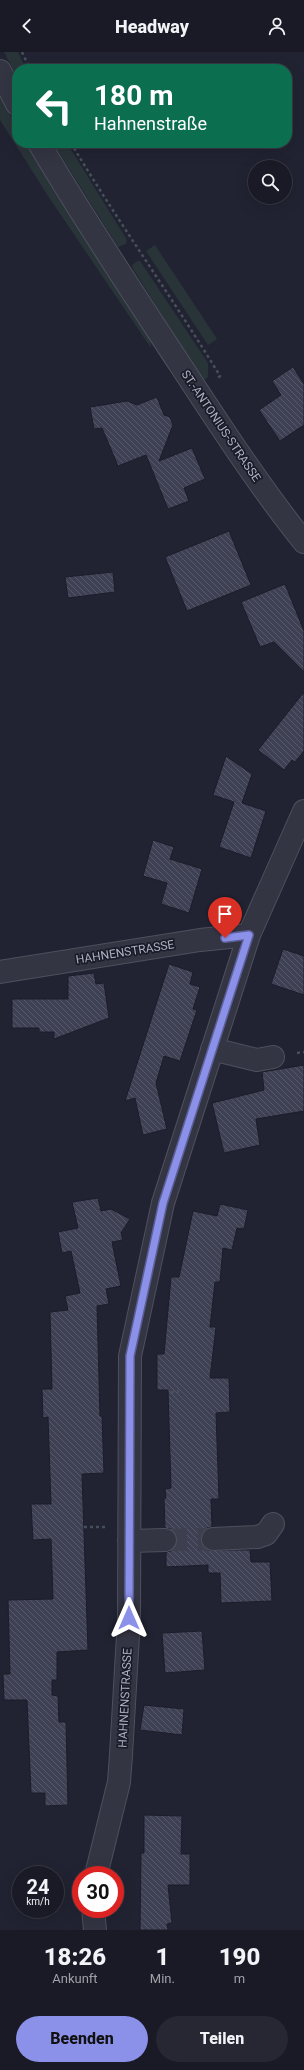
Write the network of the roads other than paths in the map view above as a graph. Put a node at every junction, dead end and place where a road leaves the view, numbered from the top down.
1 (0, 70) edge
2 (12, 94) edge
3 (42, 148) edge
4 (304, 542) edge
5 (304, 811) edge
6 (249, 935) junction
7 (0, 972) edge
8 (212, 1049) junction
9 (273, 1057) dead end
10 (273, 1524) dead end
11 (212, 1539) tunnel mouth
12 (165, 1540) tunnel mouth
13 (129, 1541) junction
14 (98, 1866) edge
15 (94, 1918) edge
16 (95, 1930) edge

1 - 2 street
3 - 4 street, ST.-ANTONIUS-STRASSE
5 - 6 street, HAHNENSTRASSE
6 - 7 street, HAHNENSTRASSE
6 - 8 street, HAHNENSTRASSE
8 - 9 street
8 - 13 street, HAHNENSTRASSE
10 - 11 street
12 - 13 street
13 - 14 street, HAHNENSTRASSE
15 - 16 street

